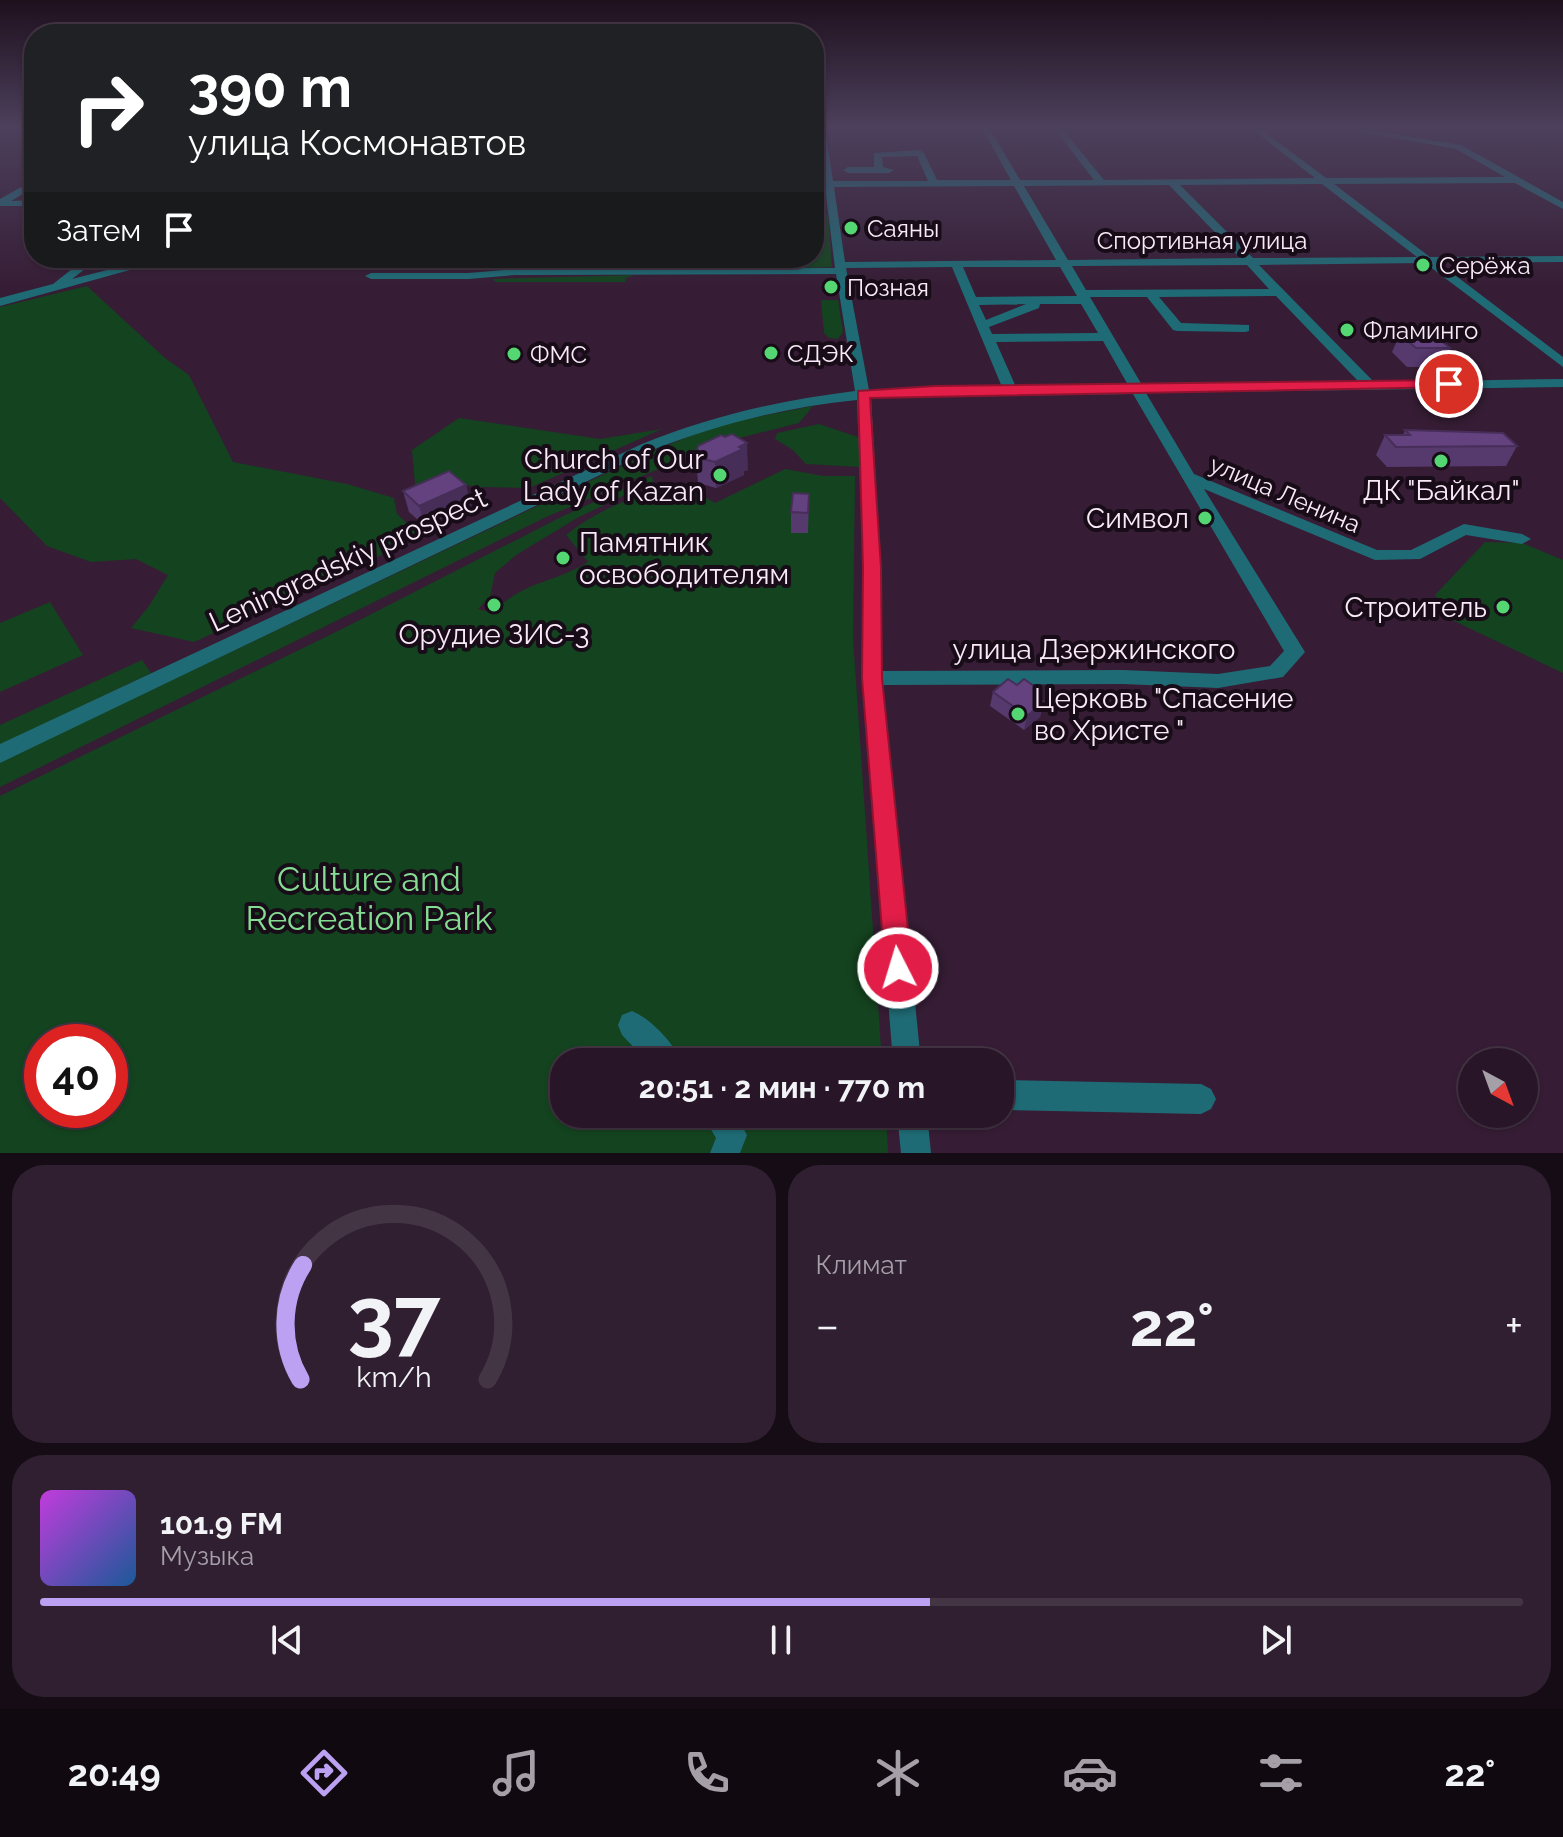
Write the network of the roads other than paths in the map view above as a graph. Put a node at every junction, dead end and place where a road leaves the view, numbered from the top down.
1 (838, 181) edge
2 (849, 181) edge
3 (849, 181) edge
4 (887, 181) edge
5 (1009, 181) edge
6 (1014, 181) junction
7 (1100, 181) joint
8 (1171, 181) junction
9 (1201, 181) edge
10 (1325, 181) edge
11 (1519, 181) edge
12 (851, 183) junction
13 (24, 189) edge
14 (0, 203) edge
15 (24, 203) edge
16 (1563, 206) edge
17 (1563, 259) edge
18 (1428, 260) junction
19 (1250, 262) junction
20 (1065, 263) junction
21 (956, 264) junction
22 (80, 268) edge
23 (131, 268) edge
24 (841, 268) junction
25 (371, 276) dead end
26 (51, 290) junction
27 (1279, 292) junction
28 (1150, 293) junction
29 (1083, 297) junction
30 (1048, 300) junction
31 (972, 301) junction
32 (0, 302) edge
33 (1245, 328) dead end
34 (984, 332) junction
35 (1105, 337) junction
36 (1563, 363) edge
37 (1563, 383) edge
38 (1369, 384) junction
39 (1135, 387) junction
40 (1010, 390) junction
41 (863, 394) junction
42 (1188, 477) junction
43 (1522, 539) dead end
44 (872, 678) junction
45 (0, 754) edge
46 (632, 1025) dead end
47 (654, 1048) edge
48 (906, 1048) edge
49 (1014, 1095) edge
50 (1201, 1099) dead end
51 (727, 1128) edge
52 (913, 1128) edge
53 (725, 1153) edge
54 (916, 1153) edge

1 - 24 street
2 - 12 street
3 - 12 street
4 - 12 street
5 - 6 street
6 - 7 street
6 - 20 street, улица Ленина
7 - 8 street
8 - 9 street
8 - 19 street
10 - 18 street
11 - 16 street
13 - 14 street
14 - 15 street
17 - 18 street, Спортивная улица
18 - 19 street, Спортивная улица
18 - 36 street
19 - 20 street, Спортивная улица
19 - 27 street
20 - 21 street, Спортивная улица
20 - 29 street, улица Ленина
21 - 24 street, Спортивная улица
21 - 31 street
22 - 26 street
23 - 26 street
24 - 25 street, Спортивная улица
24 - 41 street
26 - 32 street
27 - 28 street
27 - 38 street
28 - 29 street
28 - 33 street
29 - 30 street
29 - 35 street, улица Ленина
30 - 31 street
30 - 34 street
31 - 34 street
34 - 35 street
34 - 40 street
35 - 39 street, улица Ленина
37 - 38 street, Leningradskiy prospect
38 - 39 street, Leningradskiy prospect
39 - 40 street, Leningradskiy prospect
39 - 42 street, улица Ленина
40 - 41 street, Leningradskiy prospect
41 - 44 street
41 - 45 street, Leningradskiy prospect
42 - 43 street, улица Ленина
42 - 44 street, улица Дзержинского
44 - 48 street
46 - 47 street
49 - 50 street
51 - 53 street
52 - 54 street

